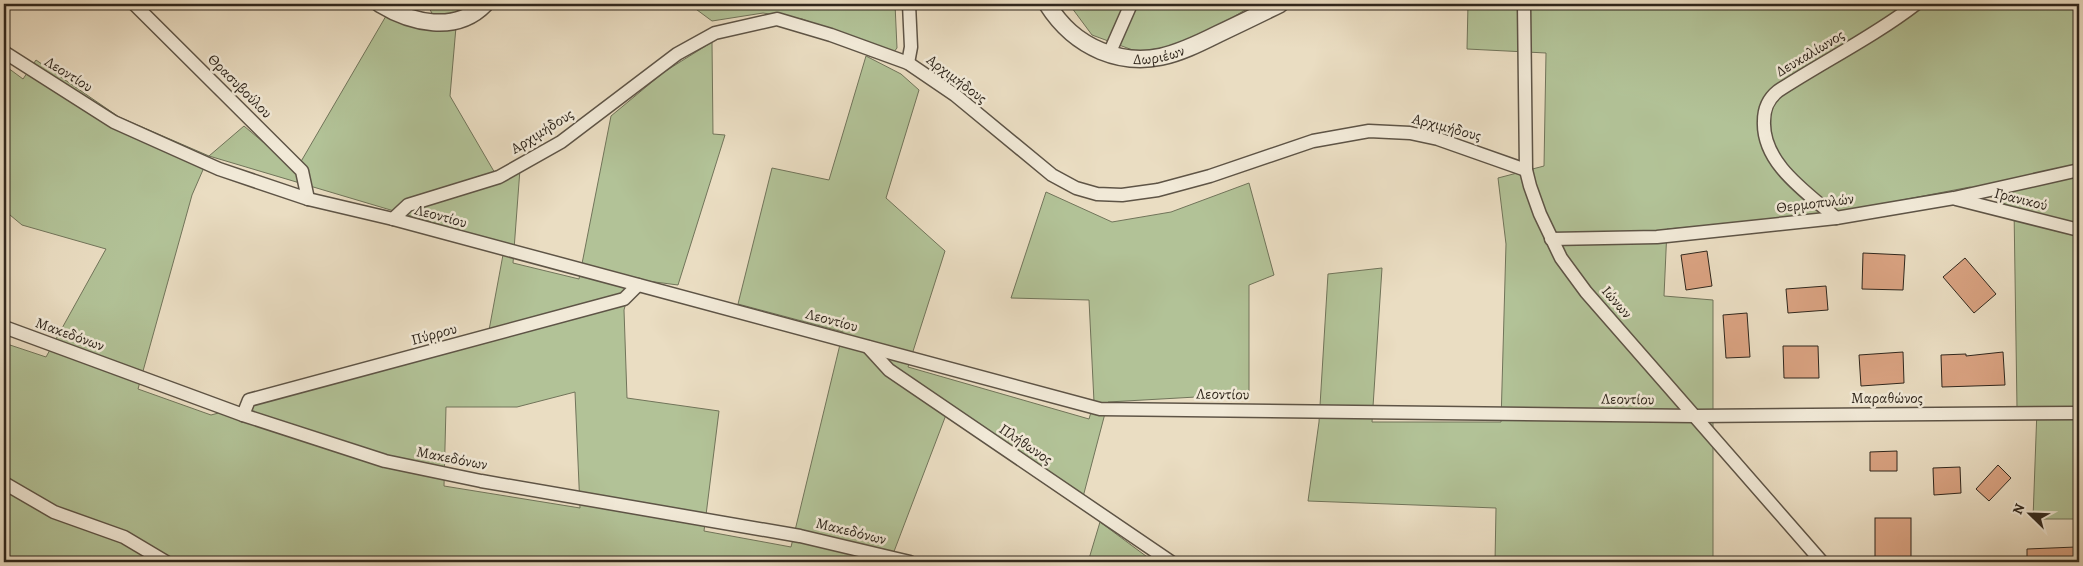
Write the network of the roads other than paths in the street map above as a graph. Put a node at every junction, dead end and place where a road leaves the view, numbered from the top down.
1 (134, 4) edge
2 (380, 4) edge
3 (485, 4) edge
4 (909, 4) edge
5 (1047, 4) edge
6 (1131, 4) edge
7 (1280, 4) edge
8 (1524, 4) edge
9 (1916, 4) edge
10 (4, 52) edge
11 (1109, 54) junction
12 (908, 63) junction
13 (1526, 170) junction
14 (2079, 170) edge
15 (1954, 198) junction
16 (308, 199) junction
17 (1836, 218) junction
18 (393, 219) junction
19 (2079, 230) edge
20 (1551, 239) junction
21 (638, 285) junction
22 (4, 327) edge
23 (868, 346) junction
24 (2079, 413) edge
25 (243, 415) junction
26 (1695, 416) junction
27 (4, 484) edge
28 (166, 562) edge
29 (910, 562) edge
30 (1171, 562) edge
31 (1822, 562) edge

1 - 16 street, Θρασυβούλου
2 - 3 street
4 - 12 street
5 - 11 street, Δωριέων
6 - 11 street
7 - 11 street, Δωριέων
8 - 13 street, Ιώνων
9 - 17 street, Δευκαλίωνος
10 - 16 street, Λεοντίου
12 - 13 street, Αρχιμήδους
12 - 18 street, Αρχιμήδους
13 - 20 street, Ιώνων
14 - 15 street, Θερμοπυλών
15 - 17 street, Θερμοπυλών
15 - 19 street, Γρανικού
16 - 18 street, Λεοντίου
17 - 20 street, Θερμοπυλών
18 - 21 street, Λεοντίου
20 - 26 street, Ιώνων
21 - 23 street, Λεοντίου
21 - 25 street, Πύρρου
22 - 25 street, Μακεδόνων
23 - 26 street, Λεοντίου
23 - 30 street, Πλήθωνος
24 - 26 street, Μαραθώνος
25 - 29 street, Μακεδόνων
26 - 31 street, Ιώνων
27 - 28 street

